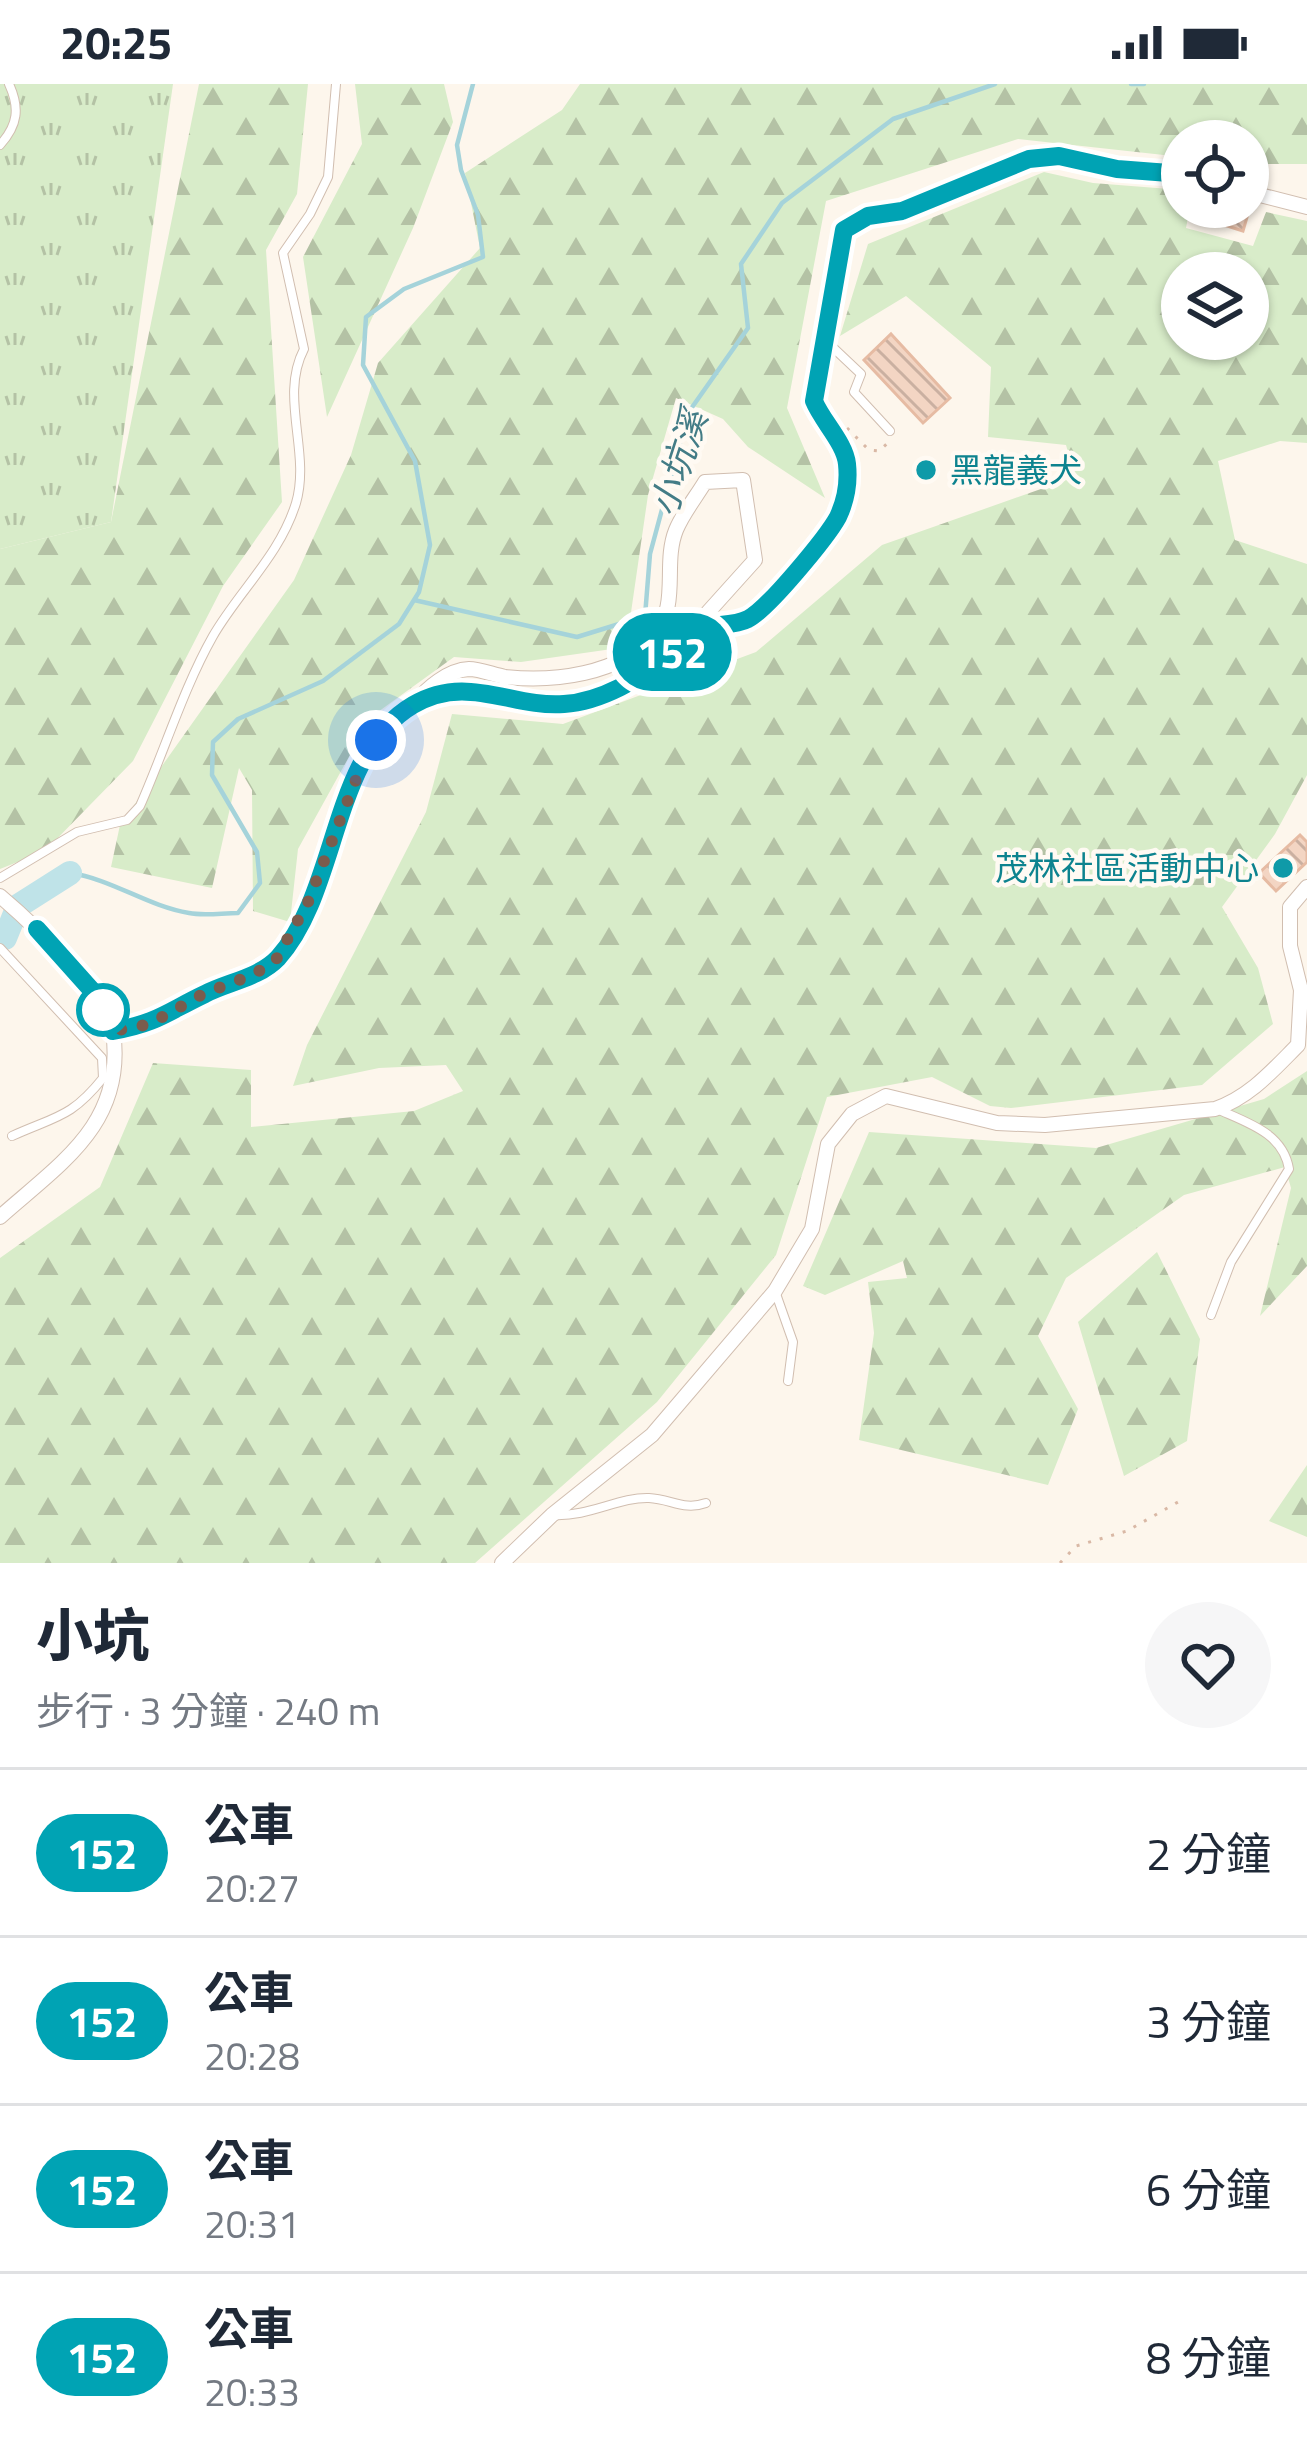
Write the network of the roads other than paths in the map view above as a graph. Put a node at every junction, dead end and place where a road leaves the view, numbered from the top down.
1 (9, 84) edge
2 (336, 84) edge
3 (0, 145) edge
4 (1161, 172) edge
5 (1269, 197) edge
6 (1307, 206) edge
7 (824, 339) junction
8 (892, 434) road end
9 (692, 630) junction
10 (416, 703) junction
11 (0, 878) edge
12 (1307, 887) edge
13 (1, 896) edge
14 (0, 948) edge
15 (113, 1031) junction
16 (108, 1079) junction
17 (1215, 1109) junction
18 (12, 1136) dead end
19 (0, 1217) edge
20 (775, 1292) junction
21 (1211, 1315) dead end
22 (788, 1381) dead end
23 (706, 1502) dead end
24 (552, 1515) junction
25 (502, 1563) edge

1 - 3 lane
2 - 11 lane
4 - 7 street
5 - 6 street
7 - 8 lane
7 - 9 street
9 - 10 street
9 - 10 street
10 - 15 street
12 - 17 street
13 - 15 street
14 - 16 lane
15 - 16 street
16 - 18 lane
16 - 19 street
17 - 20 street
17 - 21 lane
20 - 22 lane
20 - 24 street
23 - 24 lane
24 - 25 street

